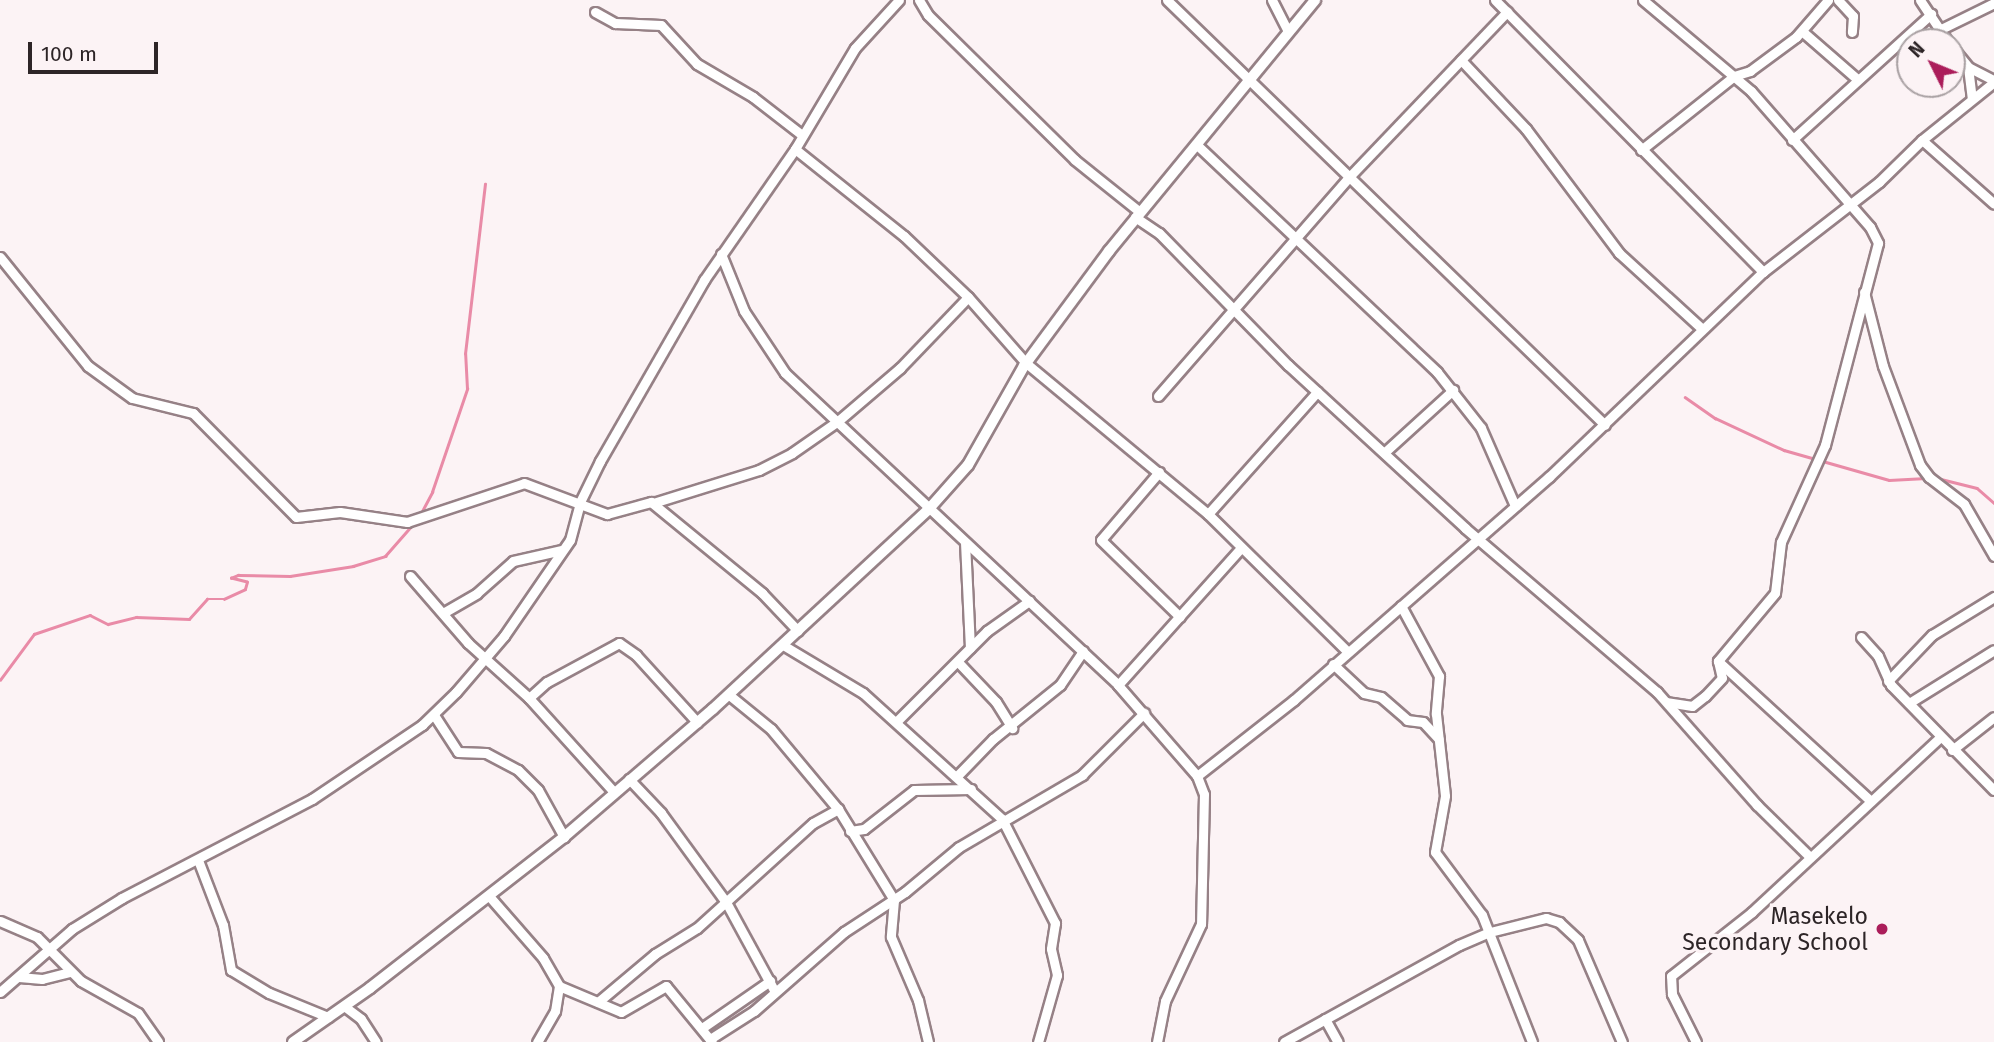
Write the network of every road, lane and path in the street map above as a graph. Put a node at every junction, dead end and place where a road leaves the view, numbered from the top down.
1 (899, 0) edge
2 (919, 0) edge
3 (1167, 0) edge
4 (1272, 0) edge
5 (1315, 0) edge
6 (1495, 0) edge
7 (1644, 0) edge
8 (1828, 0) edge
9 (1838, 0) edge
10 (1920, 0) edge
11 (1994, 3) edge
12 (594, 12) dead end
13 (1507, 12) junction
14 (1931, 14) junction
15 (1937, 28) edge
16 (1942, 28) edge
17 (1287, 30) junction
18 (1803, 32) junction
19 (1852, 32) dead end
20 (1461, 60) junction
21 (1966, 64) edge
22 (1968, 67) junction
23 (1734, 76) junction
24 (1857, 79) junction
25 (1247, 80) junction
26 (1994, 81) edge
27 (1972, 99) junction
28 (802, 135) junction
29 (1922, 139) junction
30 (1792, 140) junction
31 (1196, 144) junction
32 (795, 149) junction
33 (1641, 150) junction
34 (1351, 175) junction
35 (1849, 204) junction
36 (1994, 204) edge
37 (1138, 215) junction
38 (1298, 237) junction
39 (721, 254) junction
40 (0, 257) edge
41 (1763, 272) junction
42 (1864, 291) junction
43 (968, 297) junction
44 (1236, 308) junction
45 (1701, 328) junction
46 (1026, 363) junction
47 (1453, 390) junction
48 (1317, 392) junction
49 (1158, 396) dead end
50 (838, 421) junction
51 (1605, 425) junction
52 (1386, 451) junction
53 (1159, 472) junction
54 (580, 502) junction
55 (653, 503) junction
56 (1515, 506) junction
57 (928, 510) junction
58 (1208, 514) junction
59 (1476, 537) junction
60 (965, 542) junction
61 (1241, 548) junction
62 (562, 550) junction
63 (1994, 556) edge
64 (410, 576) dead end
65 (1994, 597) edge
66 (1029, 601) junction
67 (1401, 606) junction
68 (443, 613) junction
69 (1180, 617) junction
70 (798, 631) junction
71 (1861, 637) dead end
72 (783, 645) junction
73 (970, 648) junction
74 (1346, 650) junction
75 (1994, 650) edge
76 (1083, 652) junction
77 (485, 659) junction
78 (1717, 661) junction
79 (958, 662) junction
80 (1333, 664) junction
81 (1888, 681) junction
82 (1118, 685) junction
83 (728, 694) junction
84 (529, 698) junction
85 (1667, 702) junction
86 (1909, 704) junction
87 (1144, 713) junction
88 (434, 715) junction
89 (1994, 717) edge
90 (697, 722) junction
91 (896, 722) junction
92 (1012, 728) junction
93 (1940, 737) junction
94 (1440, 740) junction
95 (1952, 750) junction
96 (957, 776) junction
97 (1197, 776) junction
98 (629, 779) junction
99 (1993, 787) edge
100 (971, 789) junction
101 (614, 792) junction
102 (1871, 801) junction
103 (838, 809) junction
104 (1002, 819) junction
105 (850, 831) junction
106 (564, 837) junction
107 (1810, 857) junction
108 (198, 860) junction
109 (489, 896) junction
110 (891, 897) junction
111 (726, 902) junction
112 (0, 921) edge
113 (1490, 932) junction
114 (48, 947) junction
115 (70, 972) junction
116 (19, 976) junction
117 (770, 981) junction
118 (559, 986) junction
119 (0, 992) edge
120 (775, 992) junction
121 (598, 1002) junction
122 (344, 1006) junction
123 (328, 1017) junction
124 (1325, 1019) junction
125 (1158, 1027) junction
126 (702, 1028) junction
127 (711, 1041) edge
128 (158, 1042) edge
129 (293, 1042) edge
130 (376, 1042) edge
131 (537, 1042) edge
132 (928, 1042) edge
133 (1038, 1042) edge
134 (1150, 1042) edge
135 (1157, 1042) edge
136 (1284, 1042) edge
137 (1338, 1042) edge
138 (1532, 1042) edge
139 (1622, 1042) edge
140 (1696, 1042) edge

1 - 28 street
2 - 37 street
3 - 25 street
4 - 17 street
5 - 17 street
6 - 13 street
7 - 23 street
8 - 18 street
9 - 19 street
10 - 14 street
11 - 16 street
12 - 28 street
13 - 20 street
13 - 33 street
14 - 15 street
14 - 24 street
17 - 25 street
18 - 23 street
18 - 24 street
20 - 34 street
20 - 45 street
21 - 22 street
22 - 26 street
22 - 27 street
23 - 30 street
23 - 33 street
24 - 30 street
25 - 31 street
25 - 34 street
26 - 27 street
27 - 29 street
28 - 32 street
29 - 35 street
29 - 36 street
30 - 35 street
31 - 37 street
31 - 38 street
32 - 39 street
32 - 43 street
33 - 41 street
34 - 38 street
34 - 51 street
35 - 41 street
35 - 42 street
37 - 44 street
37 - 46 street
38 - 44 street
38 - 47 street
39 - 50 street
39 - 54 street
40 - 54 street
41 - 45 street
42 - 63 street
42 - 78 street
43 - 46 street
43 - 50 street
44 - 48 street
44 - 49 street
45 - 51 street
46 - 53 street
46 - 57 street
47 - 52 street
47 - 56 street
48 - 52 street
48 - 58 street
50 - 55 street
50 - 57 street
51 - 56 street
52 - 59 street
53 - 58 street
53 - 69 street
54 - 55 street
54 - 62 street
55 - 70 street
56 - 59 street
57 - 60 street
57 - 70 street
58 - 61 street
59 - 67 street
59 - 85 street
60 - 66 street
60 - 73 street
61 - 69 street
61 - 74 street
62 - 68 street
62 - 77 street
64 - 68 street
65 - 81 street
66 - 73 street
66 - 76 street
67 - 74 street
67 - 94 street
68 - 77 street
69 - 82 street
70 - 72 street
71 - 81 street
72 - 83 street
72 - 91 street
73 - 79 street
74 - 80 street
75 - 86 street
76 - 82 street
76 - 92 street
77 - 84 street
77 - 88 street
78 - 85 street
78 - 102 street
79 - 91 street
79 - 92 street
80 - 94 street
80 - 97 street
81 - 86 street
82 - 87 street
83 - 90 street
83 - 103 street
84 - 90 street
84 - 101 street
85 - 107 street
86 - 93 street
87 - 97 street
87 - 104 street
88 - 106 street
88 - 108 street
89 - 95 street
90 - 98 street
91 - 96 street
92 - 96 street
93 - 95 street
93 - 102 street
94 - 113 street
95 - 99 street
96 - 100 street
97 - 125 street
98 - 101 street
98 - 111 street
100 - 104 street
100 - 105 street
101 - 106 street
102 - 107 street
103 - 105 street
103 - 111 street
104 - 110 street
104 - 133 street
105 - 110 street
106 - 109 street
107 - 140 street
108 - 114 street
108 - 123 street
109 - 118 street
109 - 122 street
110 - 120 street
110 - 132 street
111 - 117 street
111 - 121 street
112 - 114 street
113 - 124 street
113 - 138 street
113 - 139 street
114 - 115 street
114 - 116 street
115 - 116 street
115 - 128 street
116 - 119 street
117 - 120 street
117 - 126 street
118 - 121 street
118 - 131 street
120 - 127 street
121 - 126 street
122 - 123 street
122 - 130 street
123 - 129 street
124 - 136 street
124 - 137 street
125 - 134 street
125 - 135 street
126 - 127 street

